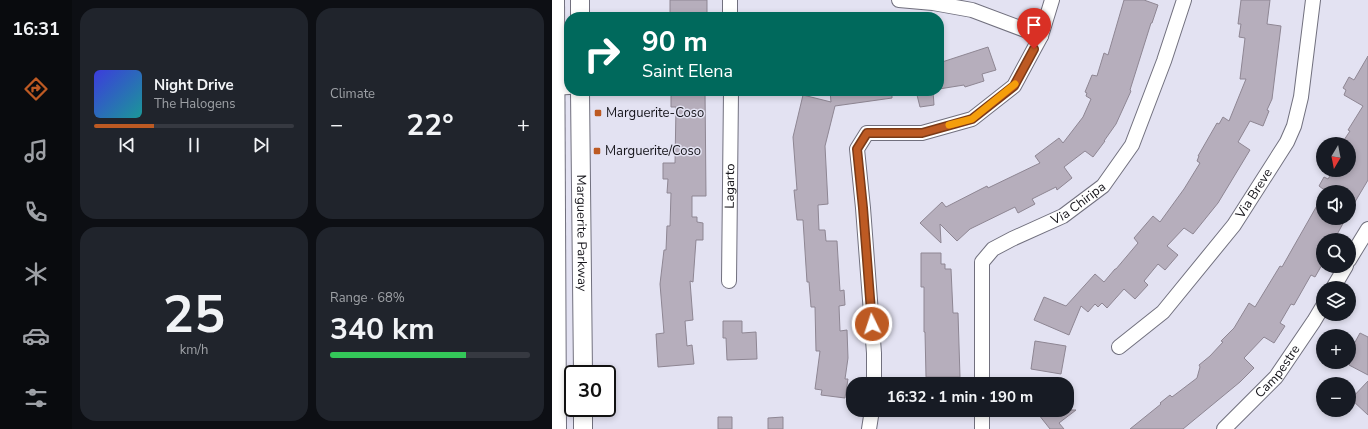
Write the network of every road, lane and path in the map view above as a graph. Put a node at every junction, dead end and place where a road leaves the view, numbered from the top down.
1 (555, 0) edge
2 (580, 0) edge
3 (730, 0) edge
4 (899, 0) edge
5 (1052, 0) edge
6 (1184, 0) edge
7 (1313, 0) edge
8 (580, 12) edge
9 (730, 12) edge
10 (1041, 36) junction
11 (559, 87) edge
12 (580, 96) edge
13 (731, 96) edge
14 (1368, 229) edge
15 (1356, 249) edge
16 (729, 281) dead end
17 (1316, 318) edge
18 (1119, 347) dead end
19 (583, 365) edge
20 (874, 377) edge
21 (982, 377) edge
22 (583, 417) edge
23 (871, 417) edge
24 (982, 417) edge
25 (557, 429) edge
26 (583, 429) edge
27 (869, 429) edge
28 (982, 429) edge
29 (1224, 429) edge

1 - 11 main road, Marguerite Parkway
2 - 8 main road
3 - 9 street
4 - 10 street
5 - 10 street
6 - 21 street, Via Chiripa
7 - 18 street, Via Breve
10 - 20 street
11 - 25 main road, Marguerite Parkway
12 - 19 main road, Marguerite Parkway
13 - 16 street, Lagarto
14 - 15 street
17 - 29 street, Campestre
22 - 26 main road
23 - 27 street
24 - 28 street

